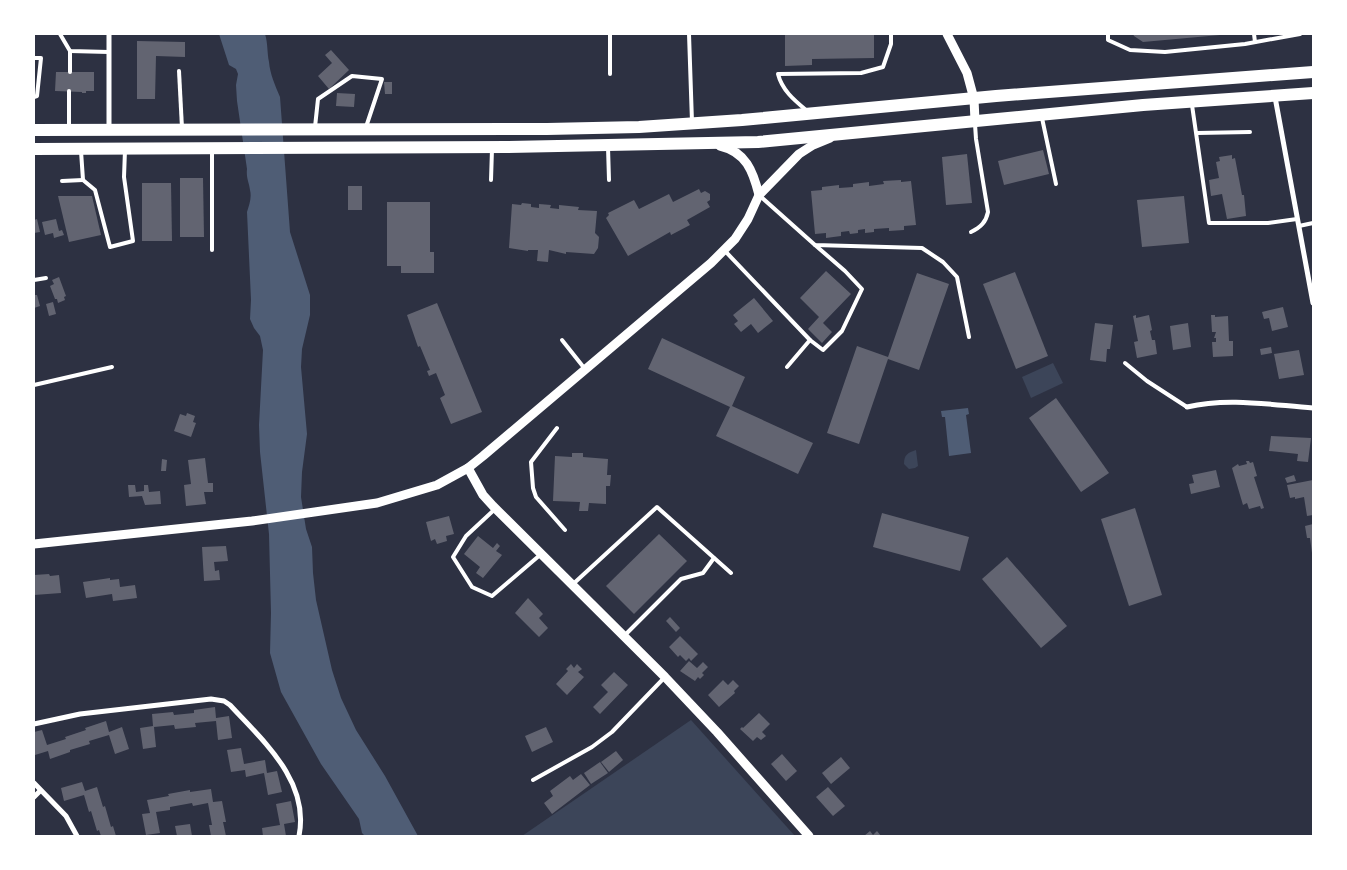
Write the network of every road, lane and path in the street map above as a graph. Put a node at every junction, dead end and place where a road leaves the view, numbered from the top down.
1 (60, 34) edge
2 (109, 34) edge
3 (610, 34) edge
4 (689, 34) edge
5 (891, 34) edge
6 (947, 34) edge
7 (1108, 34) edge
8 (1254, 34) edge
9 (1300, 34) edge
10 (1255, 42) junction
11 (70, 51) junction
12 (109, 52) junction
13 (34, 58) edge
14 (179, 71) dead end
15 (70, 72) dead end
16 (1313, 72) edge
17 (610, 74) dead end
18 (70, 92) dead end
19 (1313, 93) edge
20 (34, 96) edge
21 (1274, 96) junction
22 (974, 99) junction
23 (1191, 102) junction
24 (812, 114) junction
25 (1041, 115) junction
26 (975, 121) junction
27 (692, 124) junction
28 (312, 129) junction
29 (366, 129) junction
30 (34, 130) edge
31 (69, 130) junction
32 (109, 130) junction
33 (182, 130) junction
34 (1250, 132) dead end
35 (1197, 133) junction
36 (835, 136) junction
37 (714, 144) junction
38 (608, 146) junction
39 (217, 148) junction
40 (492, 148) junction
41 (34, 149) edge
42 (81, 149) junction
43 (125, 149) junction
44 (83, 180) junction
45 (491, 180) dead end
46 (608, 180) dead end
47 (62, 181) dead end
48 (1056, 184) dead end
49 (759, 195) junction
50 (1297, 219) junction
51 (1313, 223) edge
52 (1299, 226) junction
53 (972, 232) dead end
54 (815, 245) junction
55 (212, 250) dead end
56 (725, 250) junction
57 (46, 278) dead end
58 (34, 280) edge
59 (1313, 303) edge
60 (969, 337) dead end
61 (562, 340) dead end
62 (810, 340) junction
63 (1125, 363) dead end
64 (112, 366) dead end
65 (787, 367) dead end
66 (585, 369) junction
67 (34, 385) edge
68 (1187, 407) joint
69 (1313, 408) edge
70 (557, 428) dead end
71 (468, 468) junction
72 (495, 509) junction
73 (565, 530) dead end
74 (34, 544) edge
75 (541, 555) junction
76 (714, 558) junction
77 (731, 574) dead end
78 (572, 585) junction
79 (624, 636) junction
80 (665, 676) junction
81 (34, 724) edge
82 (533, 780) dead end
83 (34, 783) edge
84 (40, 791) junction
85 (34, 797) edge
86 (77, 836) edge
87 (299, 836) edge
88 (809, 836) edge

1 - 11 lane
2 - 12 street
3 - 17 lane
4 - 27 lane
5 - 24 lane
6 - 22 street
7 - 10 lane
8 - 10 lane
9 - 10 lane
11 - 12 lane
11 - 15 lane
12 - 32 street
13 - 20 lane
14 - 33 lane
16 - 22 highway
18 - 31 lane
19 - 21 highway
21 - 23 highway
21 - 50 street
22 - 24 highway
22 - 26 street
23 - 25 highway
23 - 35 lane
24 - 27 highway
25 - 26 highway
25 - 48 lane
26 - 36 highway
26 - 53 lane
27 - 29 highway
28 - 29 highway
28 - 29 lane
28 - 33 highway
30 - 31 highway
31 - 32 highway
32 - 33 highway
34 - 35 lane
35 - 50 lane
36 - 37 highway
36 - 49 street
37 - 38 highway
37 - 49 street
38 - 40 highway
38 - 46 lane
39 - 40 highway
39 - 43 highway
39 - 55 lane
40 - 45 lane
41 - 42 highway
42 - 43 highway
42 - 44 lane
43 - 44 lane
44 - 47 lane
49 - 54 lane
49 - 56 street
50 - 52 street
51 - 52 lane
52 - 59 street
54 - 60 lane
54 - 62 lane
56 - 62 lane
56 - 66 street
57 - 58 lane
61 - 66 lane
62 - 65 lane
63 - 68 lane
64 - 67 lane
66 - 71 street
68 - 69 street
70 - 73 lane
71 - 72 street
71 - 74 street
72 - 75 street
72 - 75 lane
75 - 78 street
76 - 77 lane
76 - 78 lane
76 - 79 lane
78 - 79 street
79 - 80 street
80 - 82 lane
80 - 88 street
81 - 87 street
83 - 84 street
84 - 85 street
84 - 86 street

